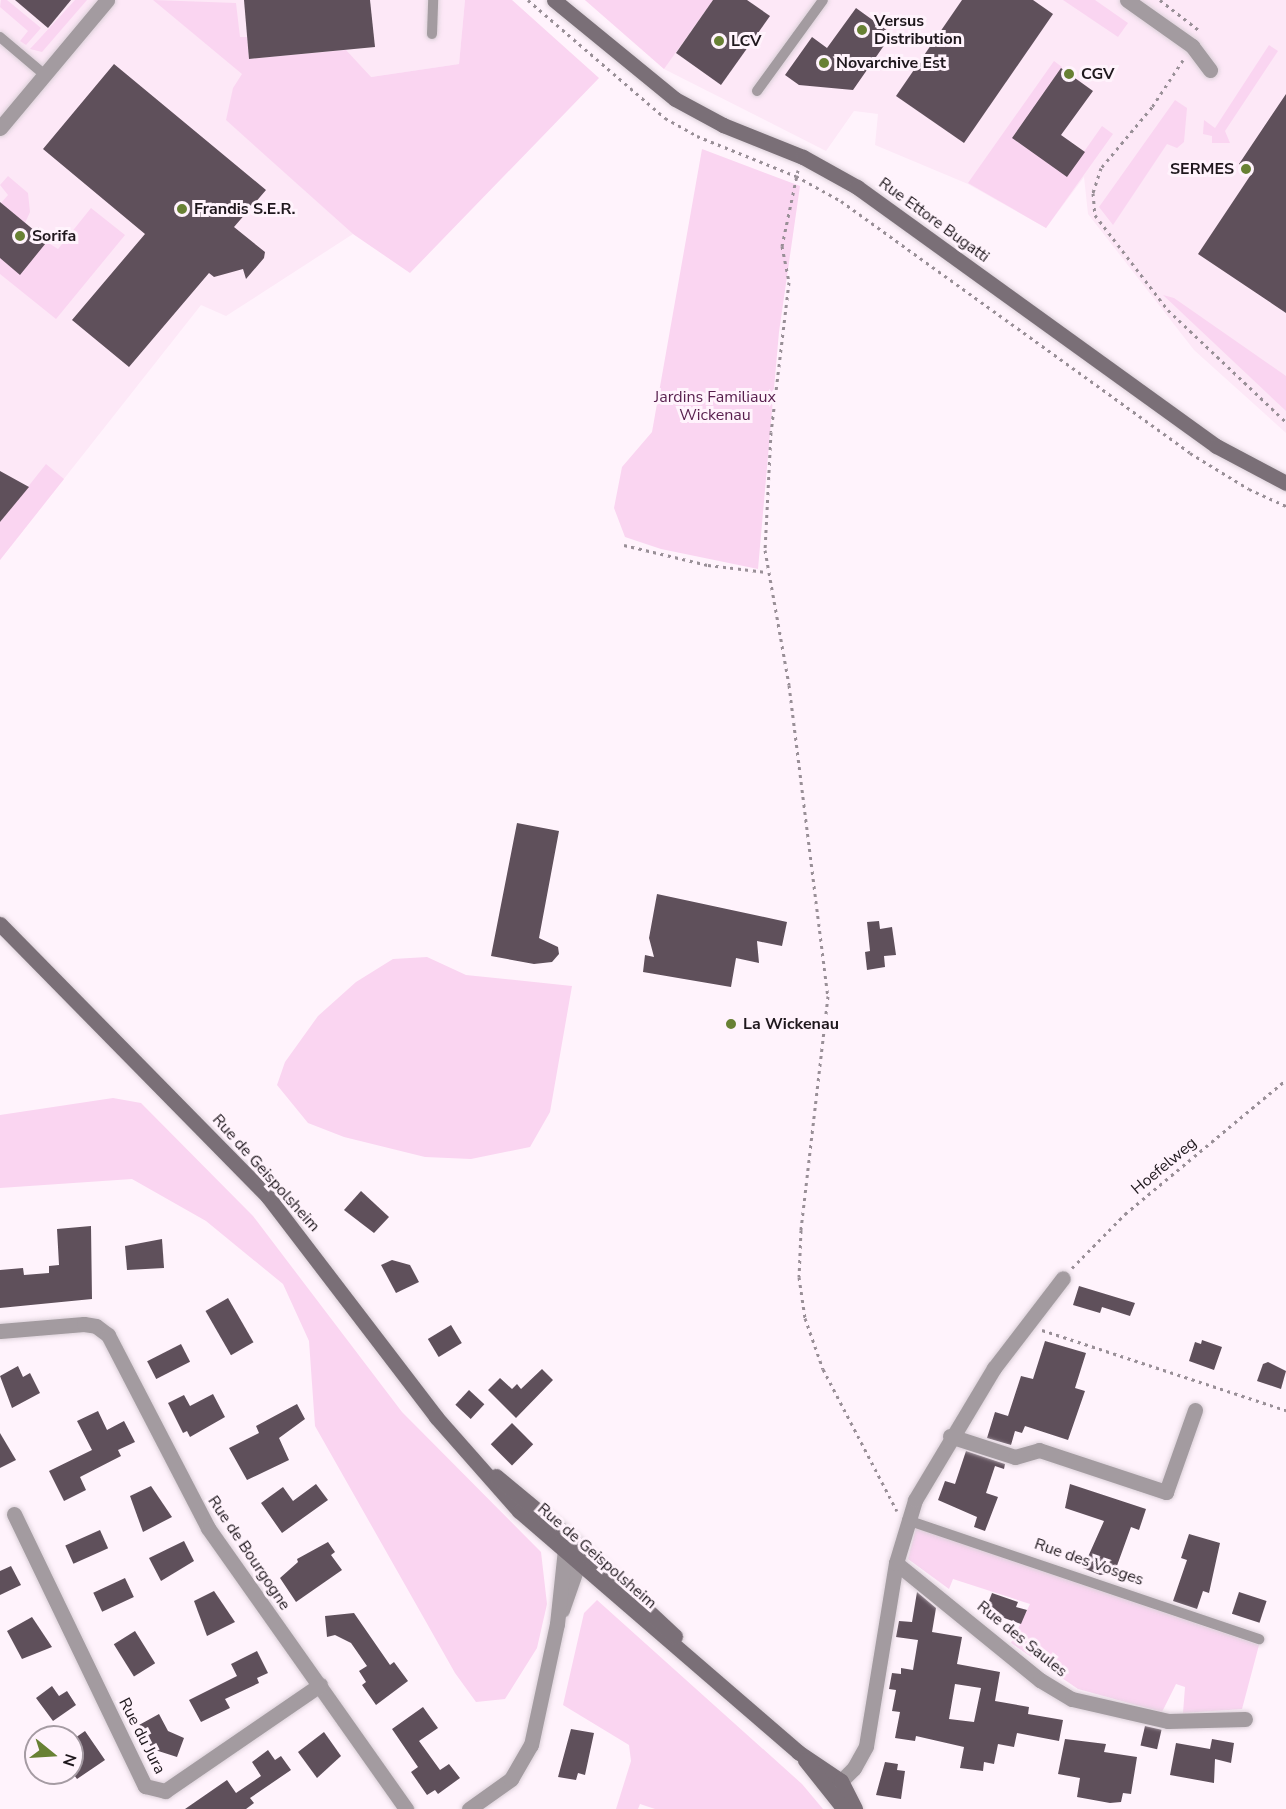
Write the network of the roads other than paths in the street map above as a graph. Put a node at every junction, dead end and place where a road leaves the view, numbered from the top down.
1 (107, 0) edge
2 (434, 0) edge
3 (554, 0) edge
4 (823, 0) edge
5 (1127, 0) edge
6 (432, 34) dead end
7 (0, 37) edge
8 (1210, 70) dead end
9 (45, 75) junction
10 (757, 91) dead end
11 (0, 128) edge
12 (1286, 483) edge
13 (0, 924) edge
14 (1063, 1278) road end
15 (0, 1331) edge
16 (1195, 1410) dead end
17 (950, 1436) junction
18 (482, 1466) junction
19 (14, 1514) dead end
20 (907, 1520) junction
21 (567, 1535) junction
22 (583, 1549) junction
23 (564, 1552) junction
24 (896, 1563) junction
25 (578, 1566) junction
26 (557, 1624) junction
27 (1259, 1639) dead end
28 (698, 1664) junction
29 (320, 1685) junction
30 (1245, 1719) dead end
31 (836, 1786) junction
32 (406, 1809) edge
33 (469, 1809) edge
34 (844, 1809) edge
35 (855, 1809) edge

1 - 9 street
2 - 6 lane
3 - 12 main road, Rue Ettore Bugatti
4 - 10 lane
5 - 8 street
7 - 9 lane
9 - 11 street
13 - 18 main road, Rue de Geispolsheim
14 - 17 street
15 - 29 street, Rue de Bourgogne
16 - 17 street
17 - 20 street
18 - 21 main road, Rue de Geispolsheim
18 - 23 main road, Rue de Geispolsheim
19 - 29 street, Rue du Jura
20 - 24 street
20 - 27 lane, Rue des Vosges
21 - 22 main road, Rue de Geispolsheim
21 - 23 street
22 - 25 street
22 - 28 main road, Rue de Geispolsheim
23 - 25 main road, Rue de Geispolsheim
23 - 26 street
24 - 30 street, Rue des Saules
24 - 31 street
25 - 26 street
25 - 28 main road, Rue de Geispolsheim
26 - 33 street
28 - 31 main road, Rue de Geispolsheim
29 - 32 street, Rue de Bourgogne
31 - 34 main road
31 - 35 main road

